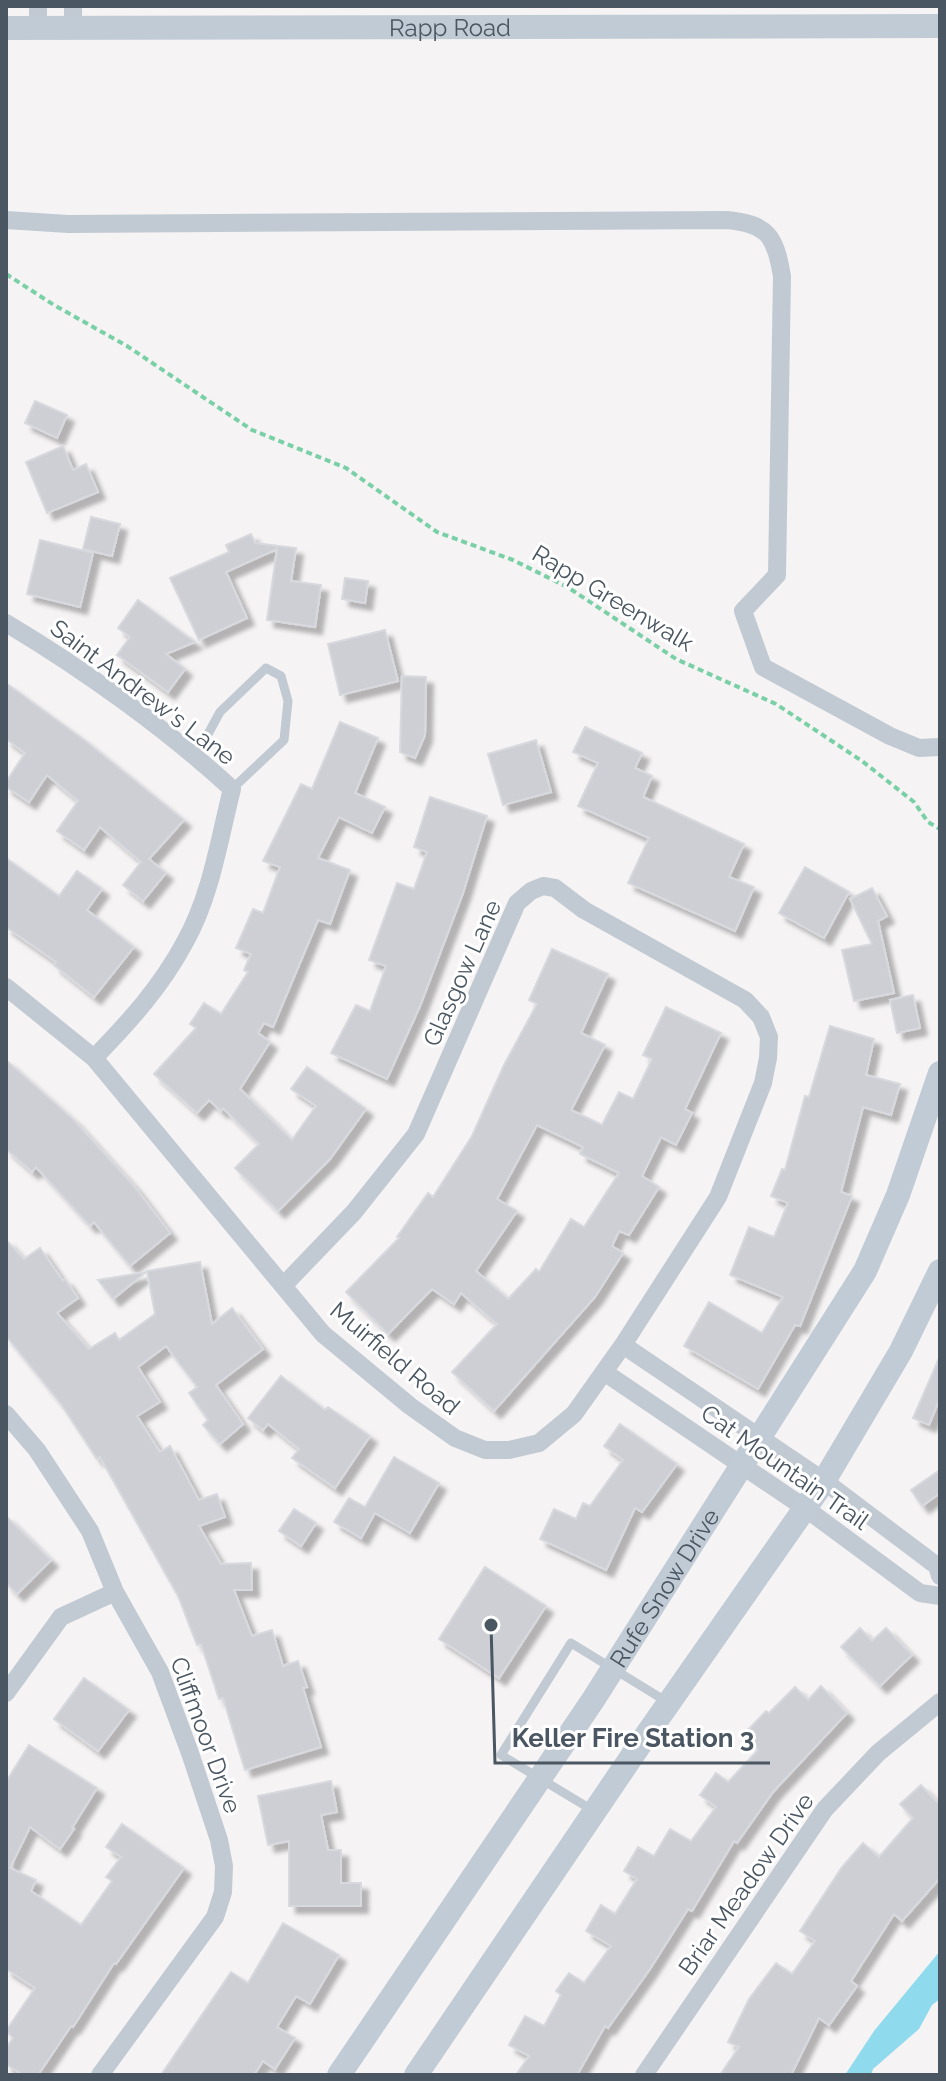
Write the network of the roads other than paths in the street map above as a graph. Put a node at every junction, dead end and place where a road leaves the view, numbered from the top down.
1 (38, 17) edge
2 (73, 17) edge
3 (940, 26) edge
4 (6, 28) edge
5 (6, 220) edge
6 (6, 623) edge
7 (940, 747) edge
8 (196, 756) junction
9 (232, 789) junction
10 (6, 987) edge
11 (94, 1058) junction
12 (768, 1058) joint
13 (940, 1073) edge
14 (940, 1271) edge
15 (283, 1286) junction
16 (623, 1345) junction
17 (604, 1372) junction
18 (6, 1414) edge
19 (759, 1438) junction
20 (742, 1464) junction
21 (824, 1481) junction
22 (805, 1508) junction
23 (940, 1576) edge
24 (115, 1592) junction
25 (940, 1596) edge
26 (613, 1668) junction
27 (6, 1693) edge
28 (940, 1702) edge
29 (669, 1703) junction
30 (539, 1780) junction
31 (594, 1811) junction
32 (100, 2075) edge
33 (339, 2075) edge
34 (416, 2075) edge
35 (644, 2075) edge

1 - 2 main road, Rapp Road
1 - 4 main road, Rapp Road
2 - 3 main road, Rapp Road
5 - 7 street
6 - 8 street, Saint Andrew's Lane
8 - 9 street, Saint Andrew's Lane
8 - 9 lane
9 - 11 street, Saint Andrew's Lane
10 - 11 street, Muirfield Road
11 - 15 street, Muirfield Road
12 - 15 street, Glasgow Lane
12 - 16 street, Muirfield Road
13 - 19 main road, Rufe Snow Drive
14 - 21 main road
15 - 17 street, Muirfield Road
16 - 17 street, Muirfield Road
16 - 19 street, Cat Mountain Trail
17 - 20 street, Cat Mountain Trail
18 - 24 street, Cliffmoor Drive
19 - 20 main road, Rufe Snow Drive
19 - 21 street, Cat Mountain Trail
20 - 22 street, Cat Mountain Trail
20 - 26 main road, Rufe Snow Drive
21 - 22 main road
21 - 23 street, Cat Mountain Trail
22 - 25 street, Cat Mountain Trail
22 - 29 main road
24 - 27 street
24 - 32 street, Cliffmoor Drive
26 - 29 lane
26 - 30 main road, Rufe Snow Drive
26 - 30 lane
28 - 35 street, Briar Meadow Drive
29 - 31 main road
30 - 31 lane
30 - 33 main road, Rufe Snow Drive
31 - 34 main road

